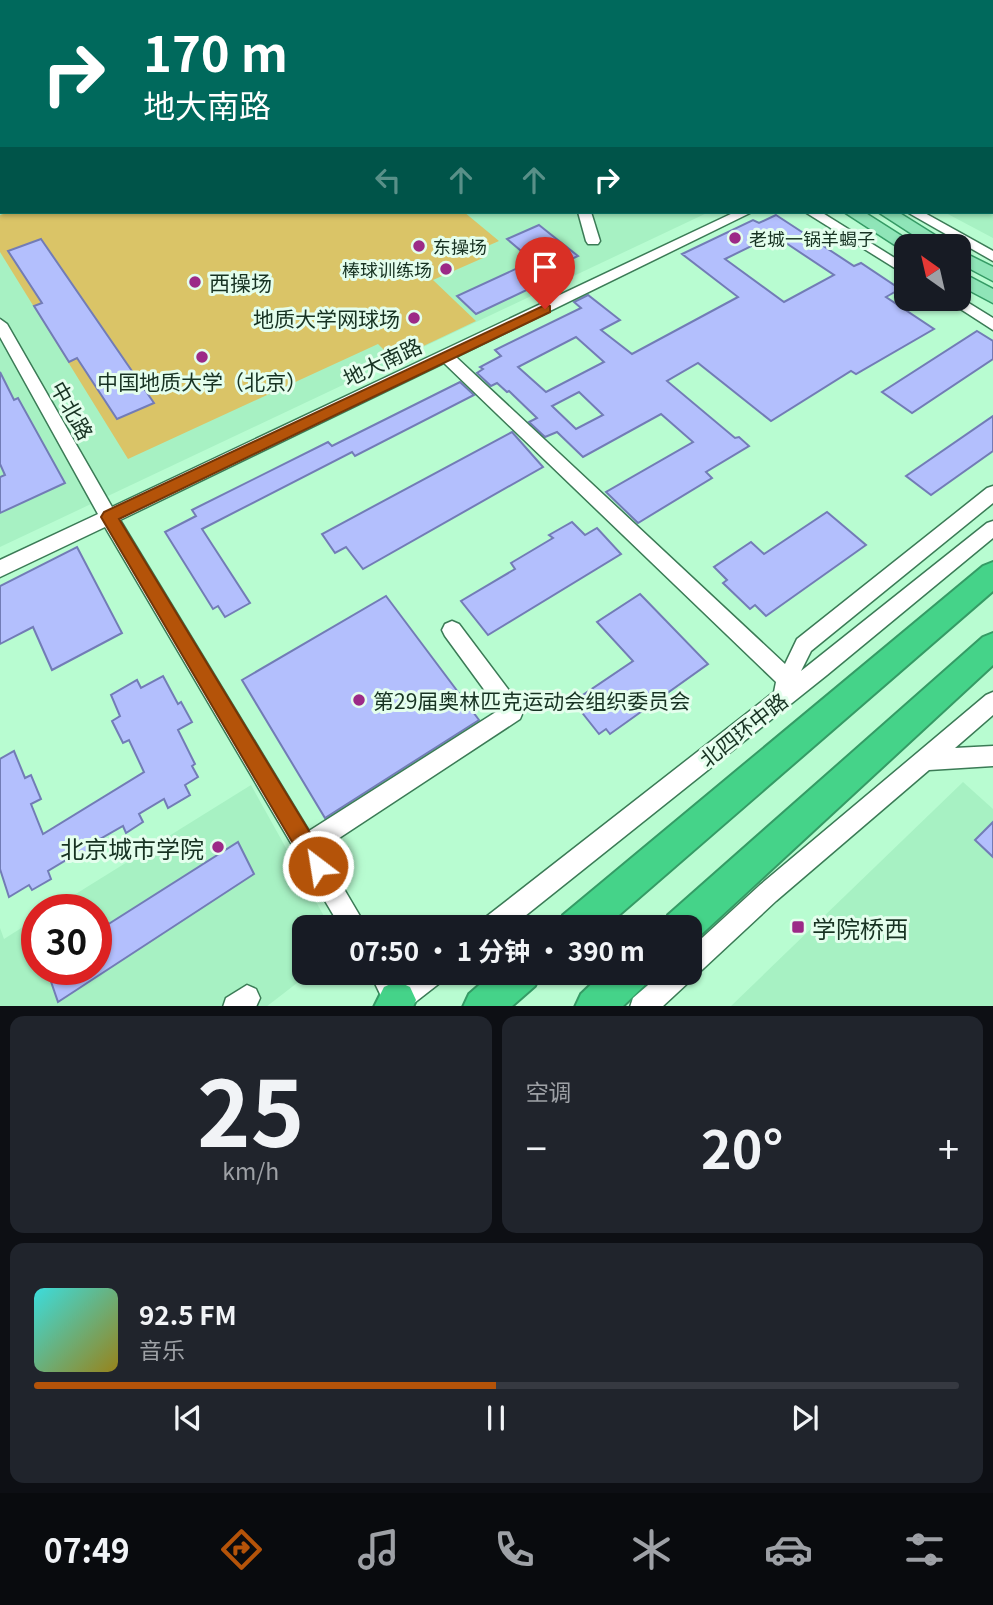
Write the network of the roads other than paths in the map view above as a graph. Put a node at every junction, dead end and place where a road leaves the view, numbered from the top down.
1 (585, 214) edge
2 (741, 214) edge
3 (815, 214) edge
4 (855, 214) edge
5 (889, 214) edge
6 (918, 214) edge
7 (923, 234) edge
8 (894, 237) edge
9 (593, 241) dead end
10 (993, 257) edge
11 (971, 262) edge
12 (894, 263) edge
13 (993, 275) edge
14 (971, 283) edge
15 (993, 297) edge
16 (971, 311) edge
17 (0, 324) edge
18 (993, 325) edge
19 (18, 355) junction
20 (446, 356) junction
21 (0, 363) edge
22 (993, 494) edge
23 (109, 517) junction
24 (993, 528) edge
25 (0, 569) edge
26 (993, 575) edge
27 (452, 630) dead end
28 (993, 646) edge
29 (788, 680) junction
30 (778, 702) junction
31 (993, 702) edge
32 (993, 756) edge
33 (924, 760) junction
34 (306, 846) junction
35 (347, 915) edge
36 (507, 915) edge
37 (591, 915) edge
38 (695, 915) edge
39 (702, 954) edge
40 (410, 985) edge
41 (507, 985) edge
42 (618, 985) edge
43 (667, 985) edge
44 (390, 996) edge
45 (482, 1006) edge
46 (594, 1006) edge
47 (642, 1006) edge

1 - 9 street
2 - 20 street, 地大南路
3 - 12 street
4 - 8 main road
5 - 7 main road
6 - 10 street
11 - 13 main road
14 - 15 main road
16 - 18 street
17 - 19 street, 中北路
19 - 21 street
19 - 23 street, 中北路
20 - 23 street, 地大南路
20 - 29 street
22 - 29 street
23 - 25 street, 地大南路
23 - 34 street, 中北路
24 - 30 street, 北四环中路
26 - 37 highway, 北四环中路
27 - 34 street
28 - 38 highway
29 - 30 street
30 - 36 street, 北四环中路
31 - 33 street
32 - 33 street
33 - 39 street
34 - 35 street, 中北路
40 - 44 street
41 - 45 highway
42 - 46 highway
43 - 47 street

